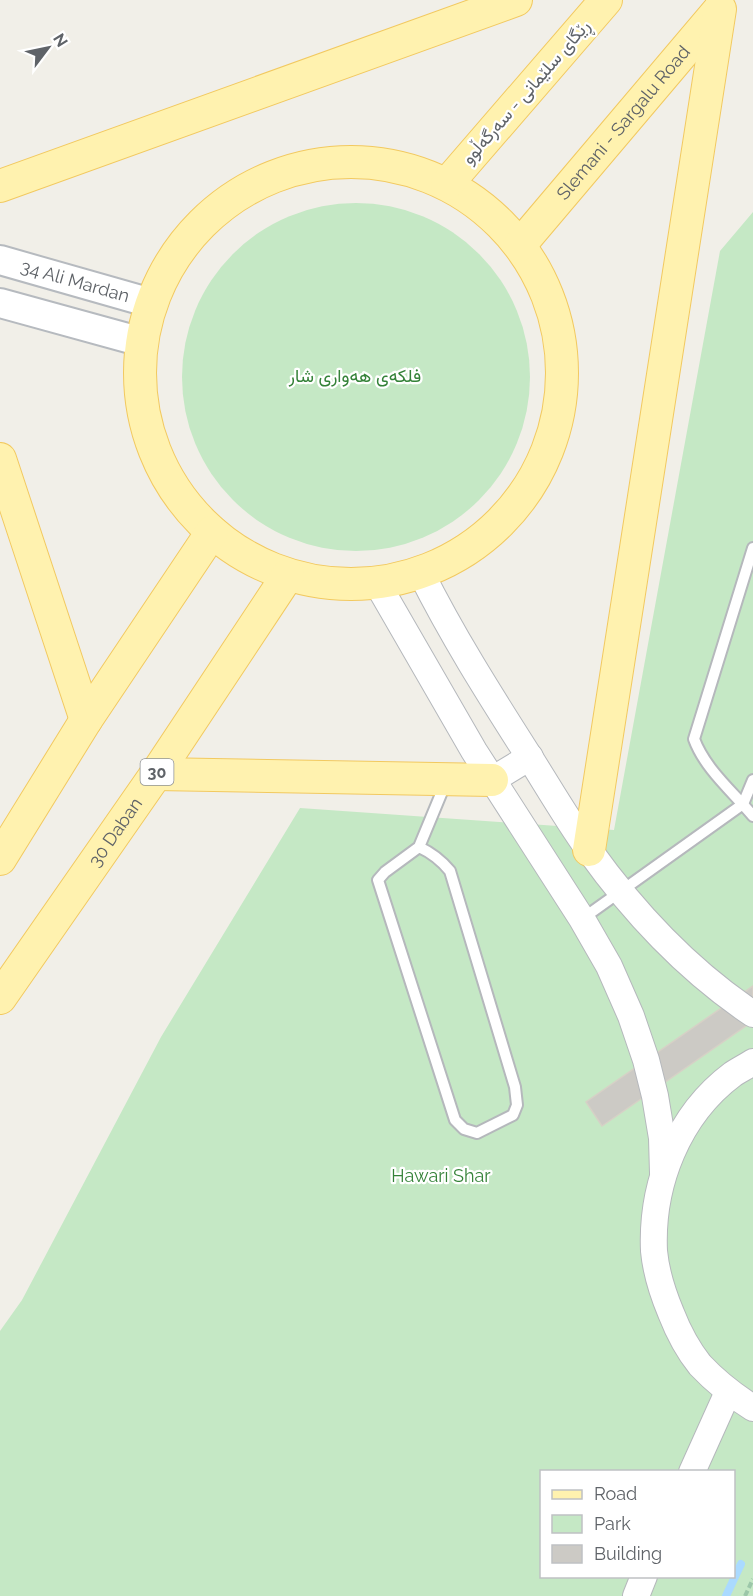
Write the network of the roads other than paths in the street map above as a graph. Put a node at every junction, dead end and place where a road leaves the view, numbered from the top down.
1 (516, 0) edge
2 (606, 0) edge
3 (724, 5) edge
4 (447, 184) junction
5 (0, 186) edge
6 (520, 245) junction
7 (0, 260) edge
8 (0, 303) edge
9 (151, 303) junction
10 (142, 342) junction
11 (0, 459) edge
12 (212, 532) junction
13 (753, 548) edge
14 (421, 573) junction
15 (288, 575) junction
16 (377, 583) junction
17 (86, 720) junction
18 (530, 757) junction
19 (156, 774) junction
20 (447, 779) junction
21 (492, 780) junction
22 (753, 780) edge
23 (743, 804) junction
24 (753, 816) edge
25 (419, 847) junction
26 (589, 850) junction
27 (0, 859) edge
28 (621, 892) junction
29 (582, 919) junction
30 (0, 998) edge
31 (753, 1014) edge
32 (753, 1062) edge
33 (663, 1173) junction
34 (728, 1392) junction
35 (753, 1408) edge
36 (693, 1470) edge
37 (644, 1578) edge
38 (636, 1596) edge

1 - 5 main road
2 - 4 main road, ڕێگای سلێمانی - سەرگەڵوو
3 - 6 main road, Slemani - Sargalu Road
3 - 26 main road
4 - 6 main road
4 - 9 main road
6 - 14 main road
7 - 9 main road, 34 Ali Mardan
8 - 10 main road
9 - 10 main road
10 - 12 main road
11 - 17 main road
12 - 15 main road
12 - 17 main road
13 - 23 lane
14 - 16 main road
14 - 18 street
15 - 16 main road
15 - 19 main road, 30 Daban / 30
16 - 21 street
17 - 27 main road
18 - 21 street
18 - 26 street
19 - 20 main road
19 - 30 main road, 30 Daban / 30
20 - 21 main road
20 - 25 lane
21 - 29 street
22 - 23 lane
23 - 24 lane
23 - 28 lane
25 - 25 lane
26 - 28 street
28 - 29 lane
28 - 31 street
29 - 33 street
32 - 33 street
33 - 34 street
34 - 35 street
34 - 36 street
37 - 38 street

